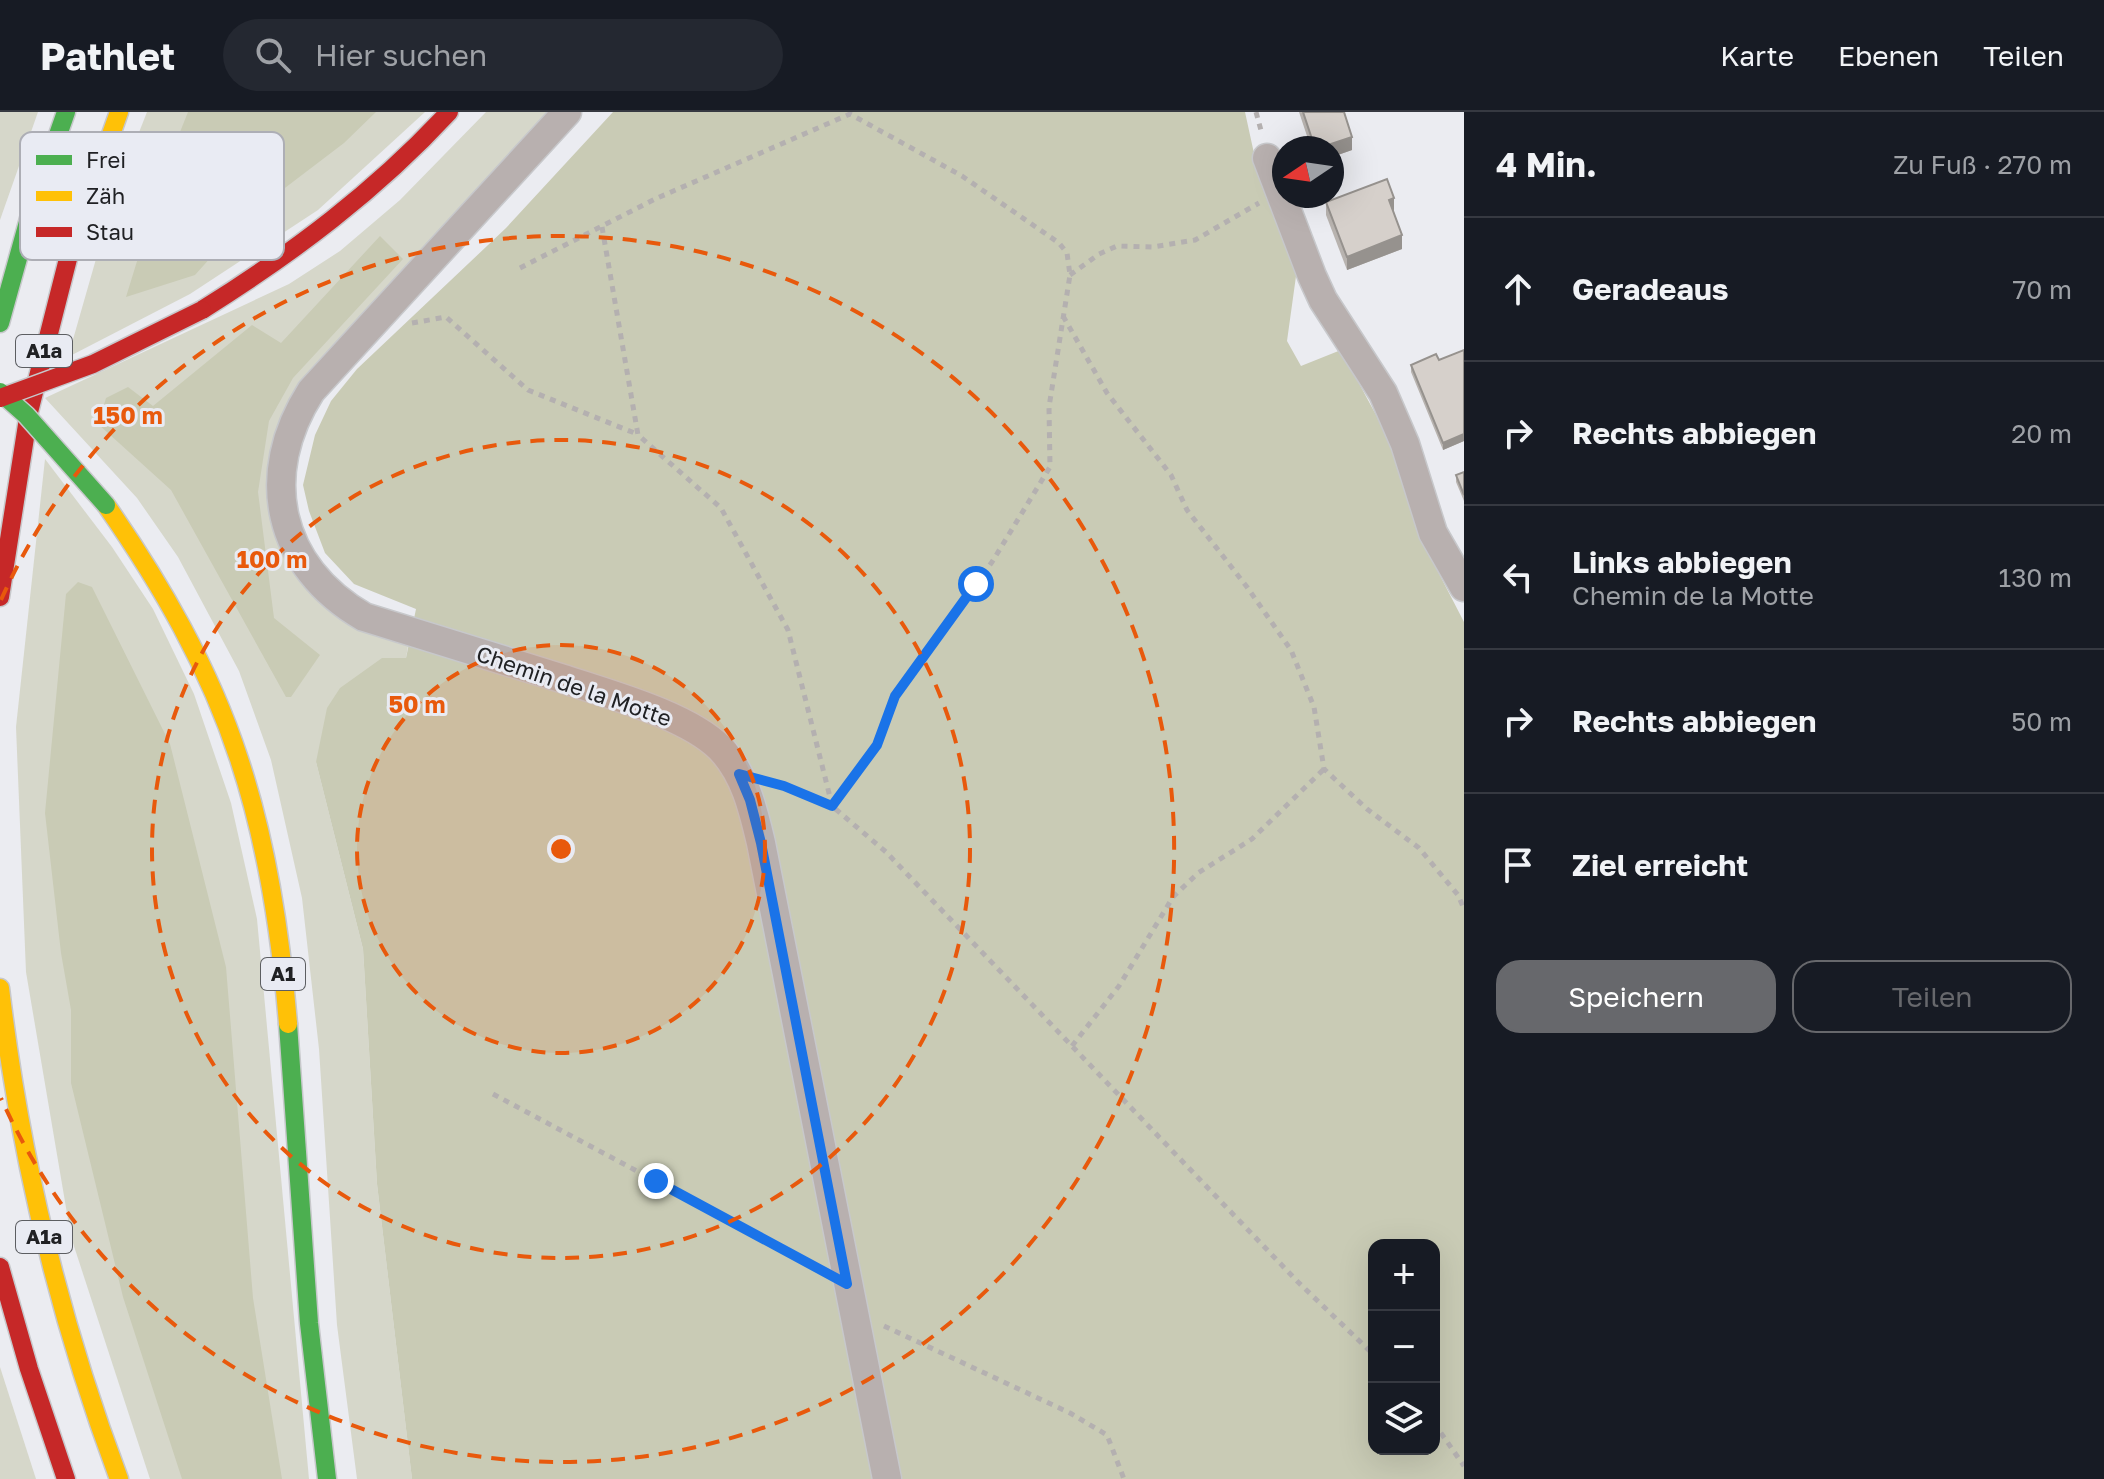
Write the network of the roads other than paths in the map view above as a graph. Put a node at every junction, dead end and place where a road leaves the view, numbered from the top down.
1 (66, 112) edge
2 (119, 112) edge
3 (449, 112) edge
4 (567, 112) edge
5 (59, 132) edge
6 (112, 132) edge
7 (1267, 158) dead end
8 (20, 251) edge
9 (284, 259) edge
10 (69, 260) edge
11 (282, 260) edge
12 (0, 323) edge
13 (0, 395) edge
14 (1464, 587) edge
15 (0, 597) edge
16 (0, 988) edge
17 (0, 1267) edge
18 (66, 1479) edge
19 (119, 1479) edge
20 (327, 1479) edge
21 (887, 1479) edge

1 - 5 highway, A1a
2 - 6 highway, A1a
3 - 9 highway, A1a, bridge
4 - 21 street, Chemin de la Motte
7 - 14 street
8 - 12 highway, A1a
10 - 15 highway, A1a
11 - 13 highway, A1a, bridge
13 - 20 highway, A1, bridge
16 - 19 highway, A1a
17 - 18 highway, A1a

